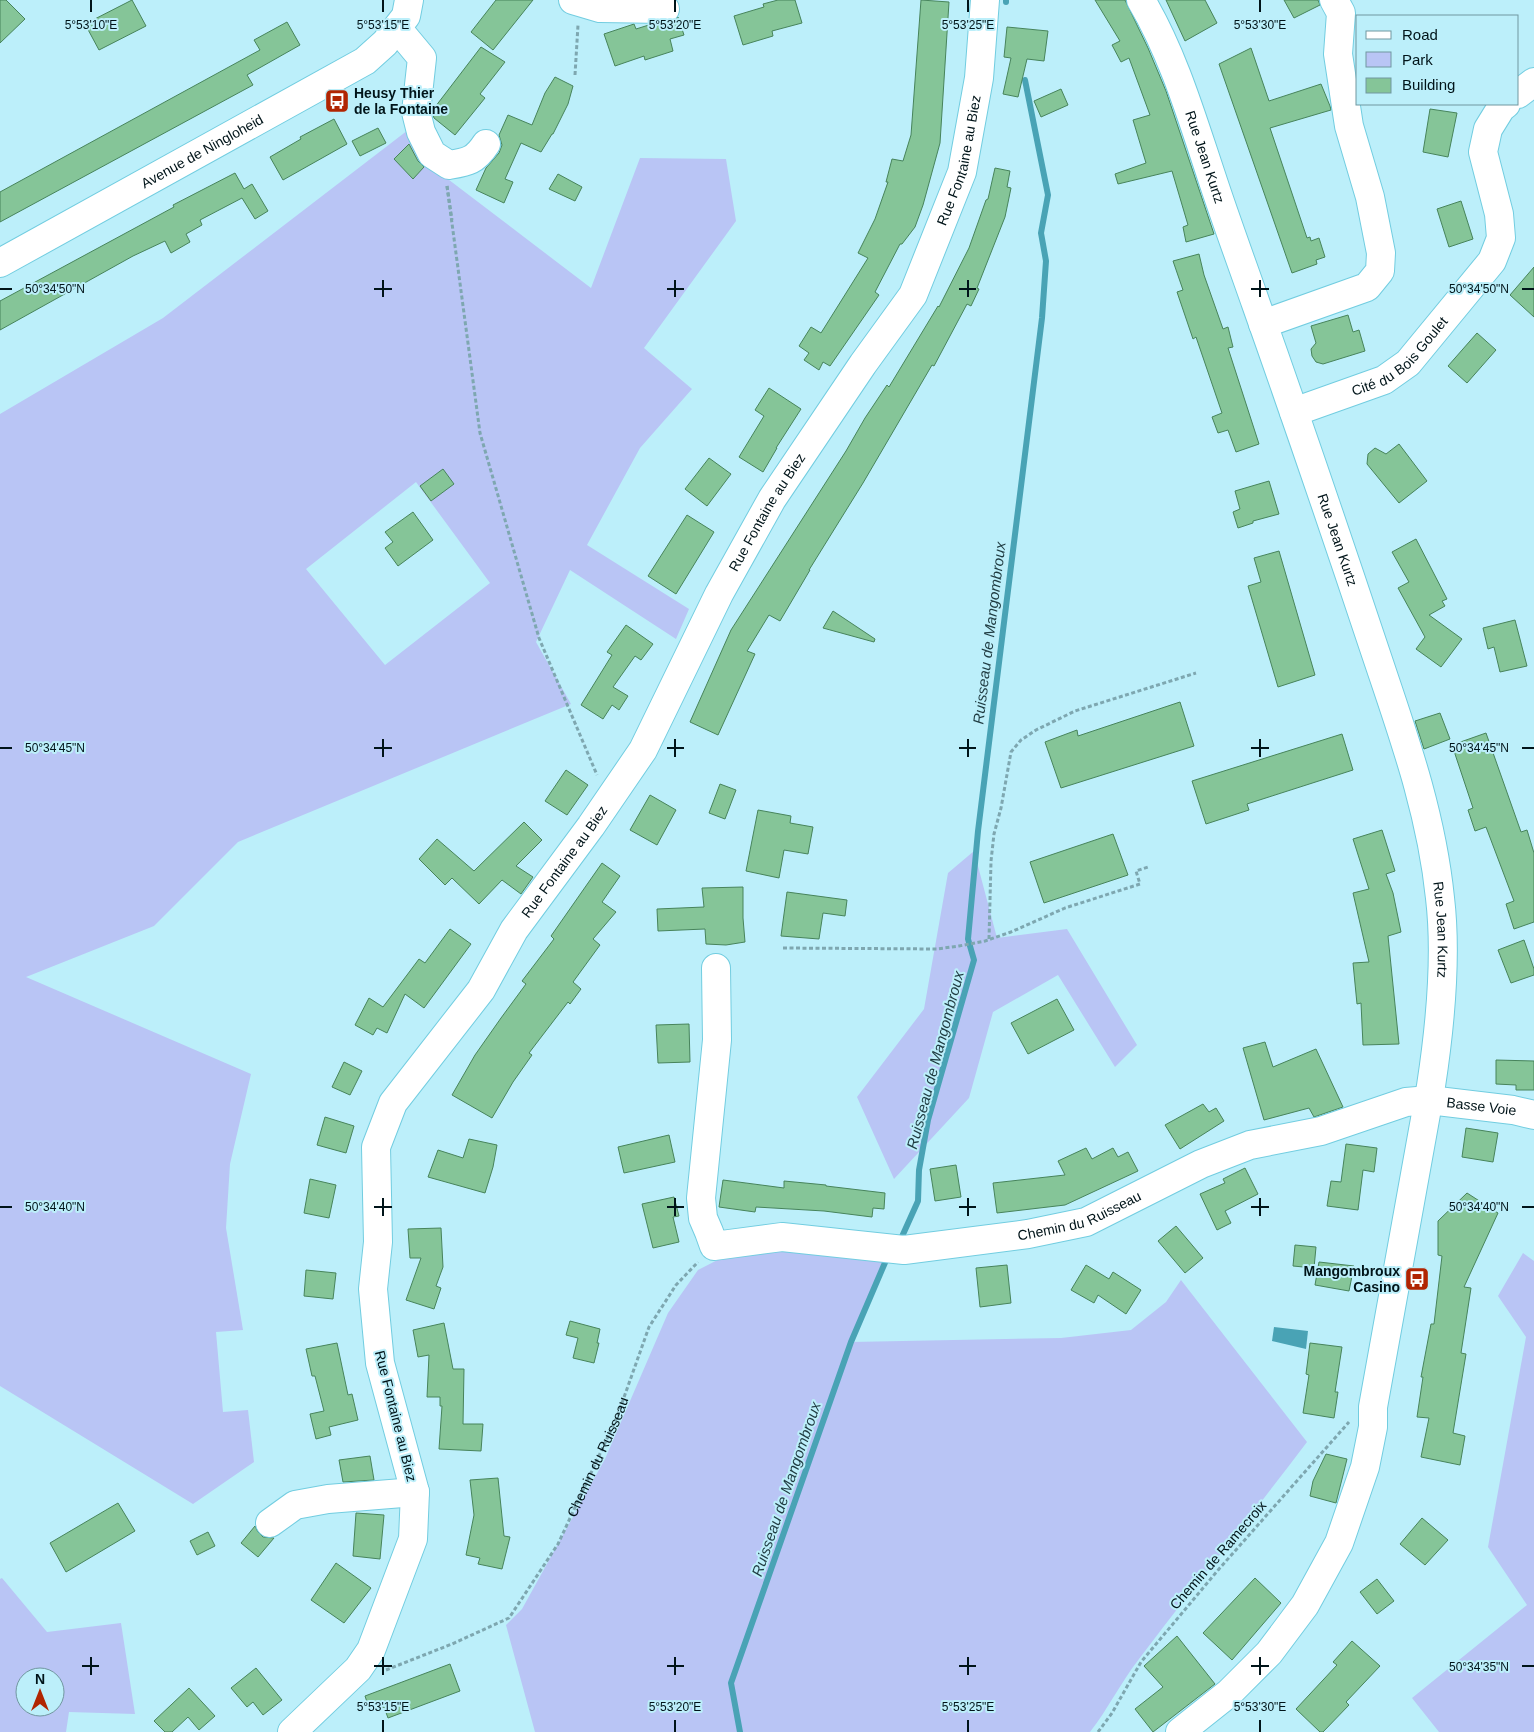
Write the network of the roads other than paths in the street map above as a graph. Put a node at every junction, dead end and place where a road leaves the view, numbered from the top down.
1 (409, 0) edge
2 (985, 0) edge
3 (1141, 0) edge
4 (1334, 0) edge
5 (575, 1) edge
6 (665, 9) dead end
7 (397, 28) junction
8 (1534, 82) edge
9 (1519, 93) edge
10 (1505, 105) edge
11 (486, 144) dead end
12 (0, 262) edge
13 (1263, 324) junction
14 (1294, 412) junction
15 (716, 968) dead end
16 (1429, 1100) junction
17 (1534, 1115) edge
18 (414, 1492) junction
19 (270, 1523) dead end
20 (292, 1732) edge
21 (1180, 1732) edge

1 - 7 street, Avenue de Ningloheid
2 - 18 street, Rue Fontaine au Biez
3 - 13 street, Rue Jean Kurtz
4 - 13 street
5 - 6 street
7 - 11 street
7 - 12 street, Avenue de Ningloheid
8 - 9 street
10 - 14 street, Cité du Bois Goulet
13 - 14 street, Rue Jean Kurtz
14 - 16 street, Rue Jean Kurtz
15 - 16 street, Chemin du Ruisseau
16 - 17 street, Basse Voie
16 - 21 street, Rue Jean Kurtz
18 - 19 street
18 - 20 street, Rue Fontaine au Biez

